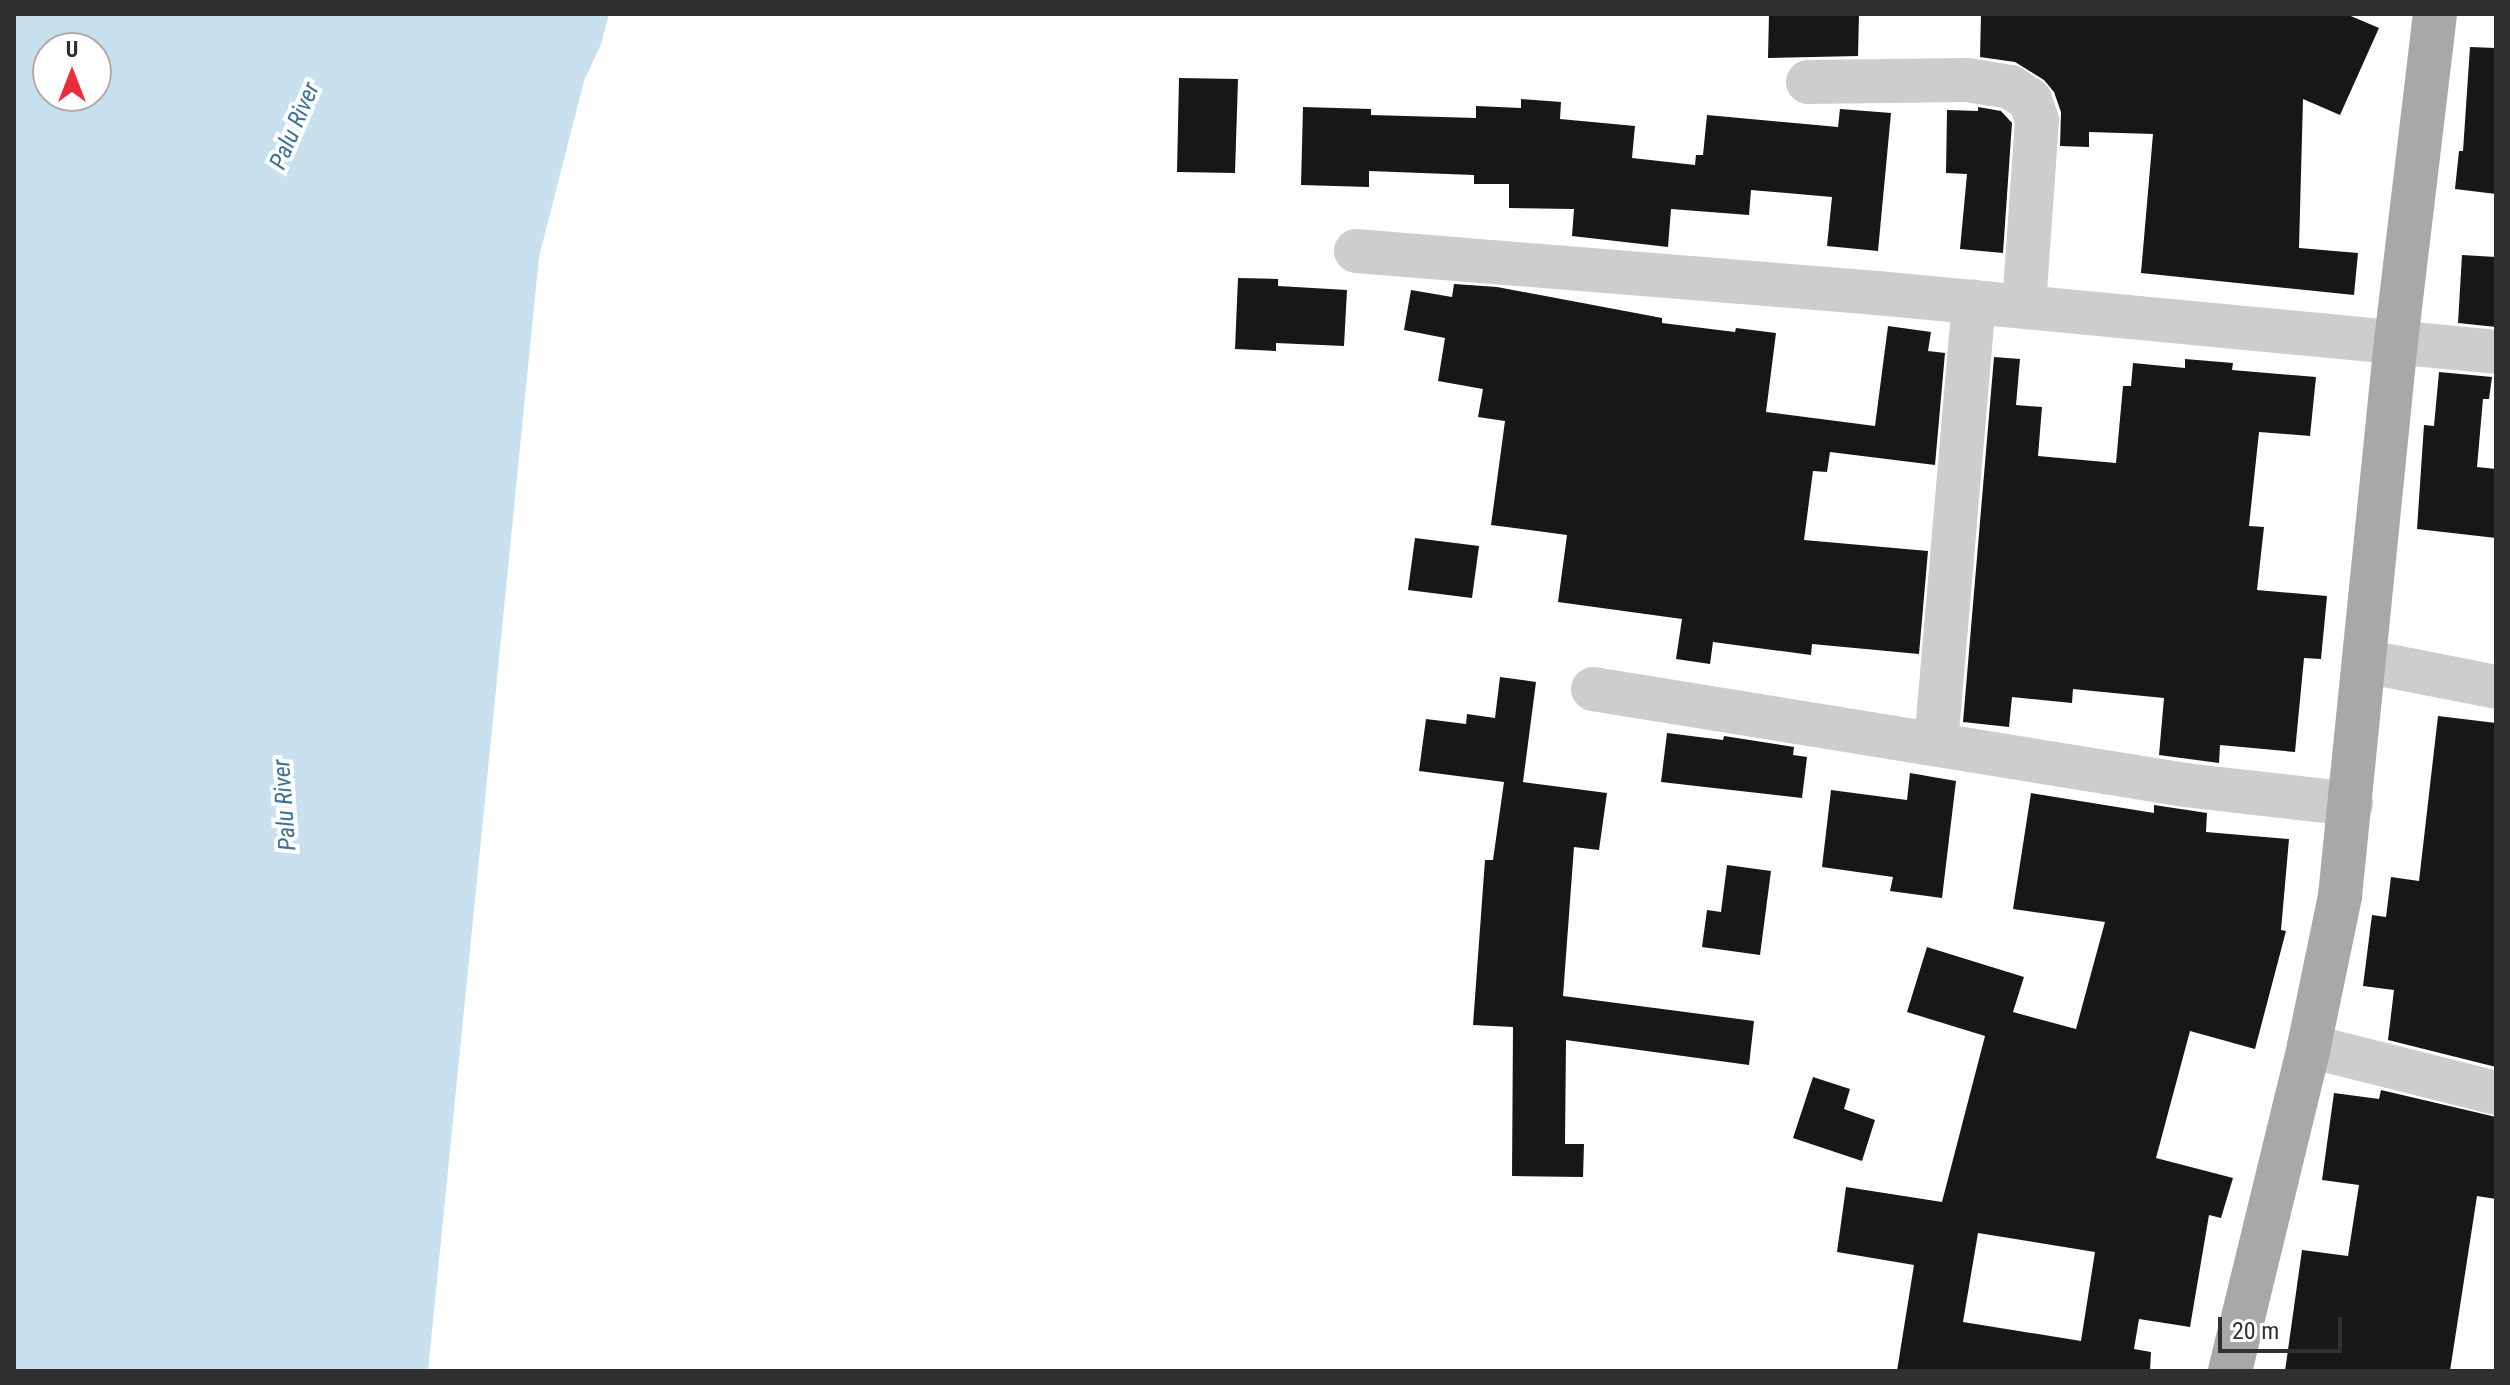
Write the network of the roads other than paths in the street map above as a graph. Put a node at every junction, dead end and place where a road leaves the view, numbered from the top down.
1 (2435, 14) edge
2 (1808, 82) dead end
3 (1356, 251) dead end
4 (1974, 302) junction
5 (2024, 307) junction
6 (2396, 341) junction
7 (2496, 352) edge
8 (2364, 661) junction
9 (2496, 687) edge
10 (1593, 689) dead end
11 (1936, 744) junction
12 (2351, 804) junction
13 (2309, 1046) junction
14 (2496, 1093) edge
15 (2238, 1370) edge

1 - 6 main road
2 - 5 street
3 - 4 street
4 - 5 street
4 - 11 street
5 - 6 street
6 - 7 street
6 - 8 main road
8 - 9 street
8 - 12 main road
10 - 11 street
11 - 12 street
12 - 13 main road
13 - 14 street
13 - 15 main road

